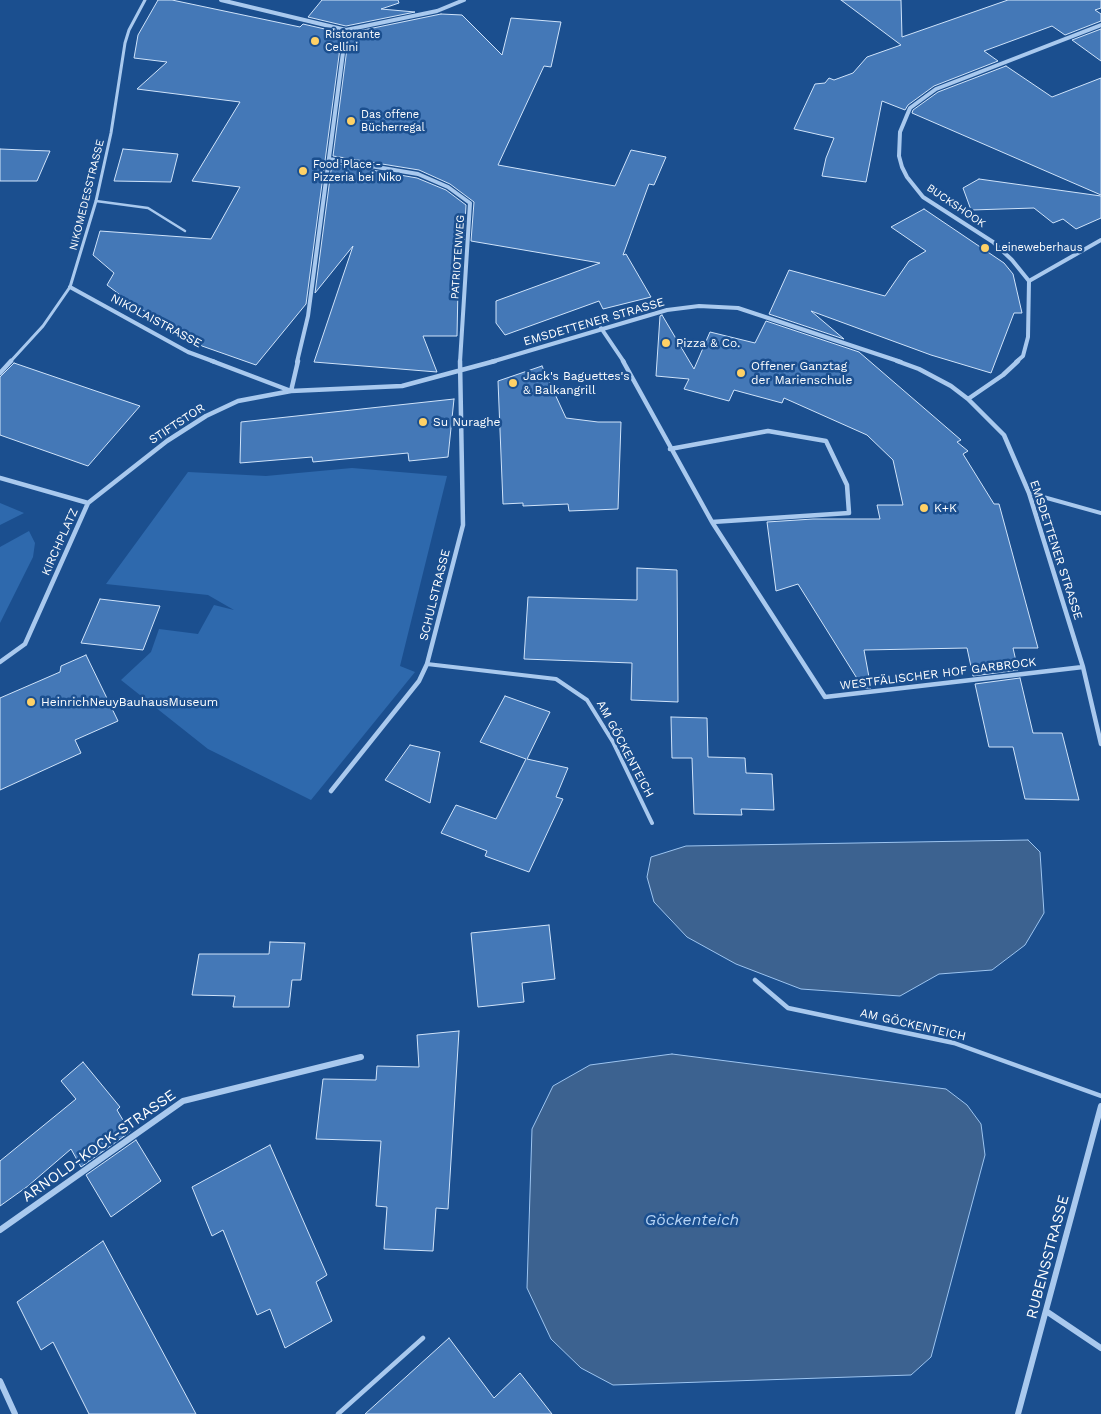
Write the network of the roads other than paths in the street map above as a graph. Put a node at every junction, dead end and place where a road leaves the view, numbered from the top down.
1 (146, 0) edge
2 (221, 0) edge
3 (464, 0) edge
4 (1101, 26) edge
5 (346, 30) junction
6 (329, 159) junction
7 (96, 201) junction
8 (185, 231) dead end
9 (1101, 240) edge
10 (1029, 281) junction
11 (70, 287) junction
12 (601, 328) junction
13 (459, 372) junction
14 (0, 373) edge
15 (291, 391) junction
16 (968, 399) junction
17 (670, 449) junction
18 (0, 478) edge
19 (1029, 493) junction
20 (88, 503) junction
21 (1101, 513) edge
22 (712, 522) junction
23 (0, 662) edge
24 (427, 664) junction
25 (1082, 667) junction
26 (1101, 744) edge
27 (331, 791) dead end
28 (652, 823) dead end
29 (755, 980) dead end
30 (361, 1057) dead end
31 (1101, 1096) edge
32 (1101, 1106) edge
33 (0, 1230) edge
34 (1046, 1312) junction
35 (423, 1338) dead end
36 (1101, 1348) edge
37 (0, 1382) edge
38 (15, 1414) edge
39 (338, 1414) edge
40 (1018, 1414) edge

1 - 7 street, NIKOMEDESSTRASSE
2 - 5 street
3 - 5 street
4 - 10 street, BUCKSHOOK
5 - 6 street
6 - 13 street, PATRIOTENWEG
6 - 15 street
7 - 8 lane
7 - 11 street, NIKOMEDESSTRASSE
9 - 10 street
10 - 16 street
11 - 14 street, NIKOMEDESSTRASSE
11 - 15 street, NIKOLAISTRASSE
12 - 13 street, EMSDETTENER STRASSE
12 - 16 street, EMSDETTENER STRASSE
12 - 17 street, WESTFÄLISCHER HOF GARBROCK
13 - 15 street, EMSDETTENER STRASSE
13 - 24 street, SCHULSTRASSE
15 - 20 street, STIFTSTOR
16 - 19 street, EMSDETTENER STRASSE
17 - 22 street, WESTFÄLISCHER HOF GARBROCK
17 - 22 street
18 - 20 street, KIRCHPLATZ
19 - 21 lane
19 - 25 street, EMSDETTENER STRASSE
20 - 23 street, KIRCHPLATZ
22 - 25 street, WESTFÄLISCHER HOF GARBROCK
24 - 27 street, SCHULSTRASSE
24 - 28 lane, AM GÖCKENTEICH
25 - 26 street, EMSDETTENER STRASSE
29 - 31 lane, AM GÖCKENTEICH
30 - 33 street, ARNOLD-KOCK-STRASSE
32 - 34 street, RUBENSSTRASSE
34 - 36 street
34 - 40 street, RUBENSSTRASSE
35 - 39 lane
37 - 38 street

